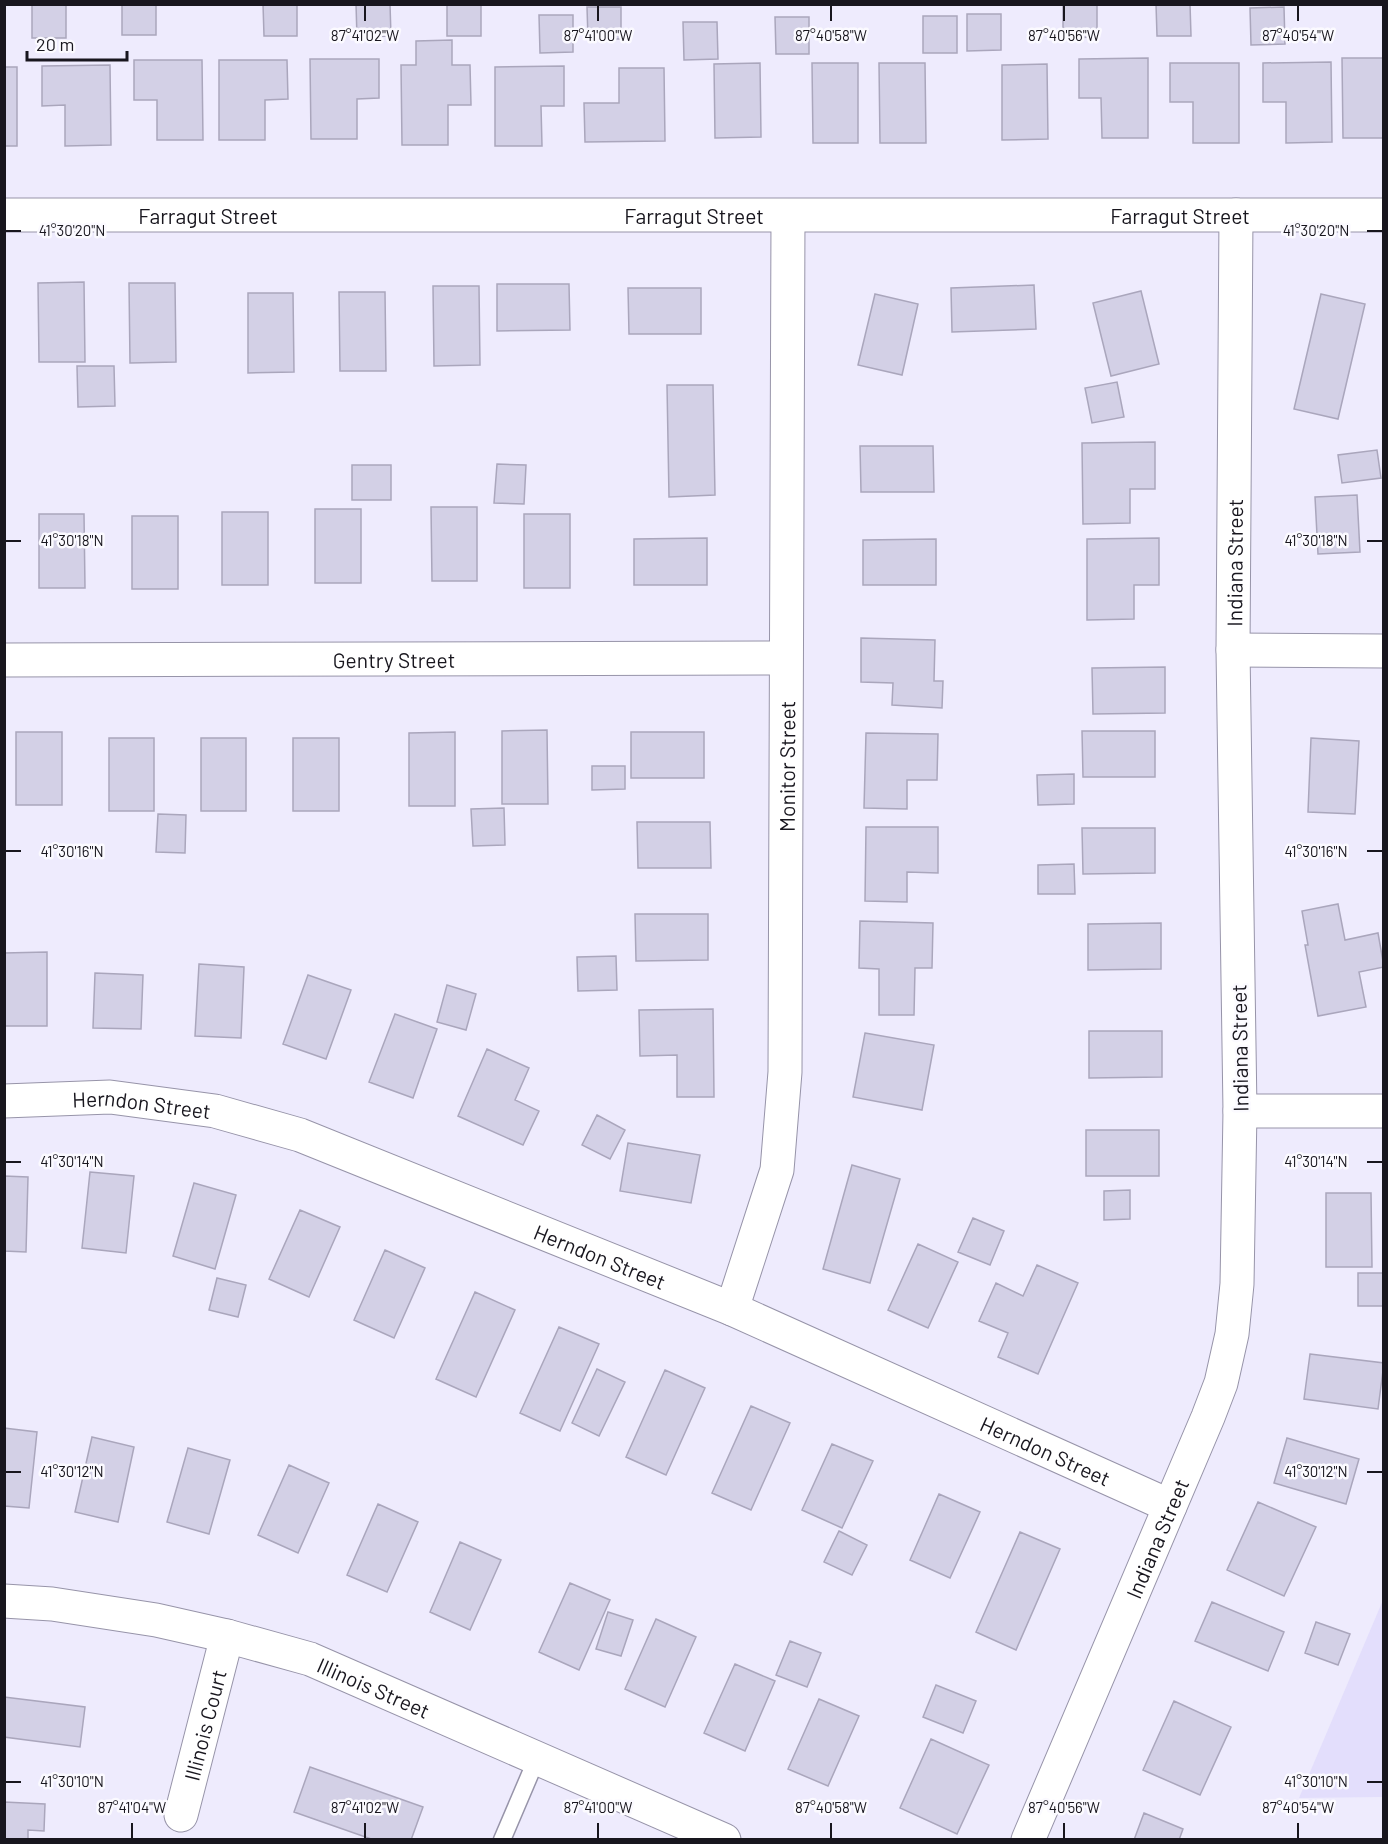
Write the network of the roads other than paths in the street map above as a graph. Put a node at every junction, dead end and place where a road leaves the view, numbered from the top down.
1 (1383, 214) edge
2 (4, 215) edge
3 (1236, 215) junction
4 (788, 216) junction
5 (1233, 650) junction
6 (1383, 651) edge
7 (785, 658) junction
8 (4, 660) edge
9 (4, 1101) edge
10 (1240, 1111) junction
11 (1383, 1111) edge
12 (732, 1309) junction
13 (1170, 1506) junction
14 (4, 1601) edge
15 (227, 1636) junction
16 (537, 1758) junction
17 (181, 1815) dead end
18 (501, 1839) edge
19 (724, 1839) edge
20 (1028, 1839) edge

1 - 3 street, Farragut Street
2 - 4 street, Farragut Street
3 - 4 street, Farragut Street
3 - 5 street, Indiana Street
4 - 7 street, Monitor Street
5 - 6 street
5 - 10 street, Indiana Street
7 - 8 street, Gentry Street
7 - 12 street, Monitor Street
9 - 12 street, Herndon Street
10 - 11 street
10 - 13 street, Indiana Street
12 - 13 street, Herndon Street
13 - 20 street, Indiana Street
14 - 15 street, Illinois Street
15 - 16 street, Illinois Street
15 - 17 street, Illinois Court
16 - 18 lane
16 - 19 street, Illinois Street

